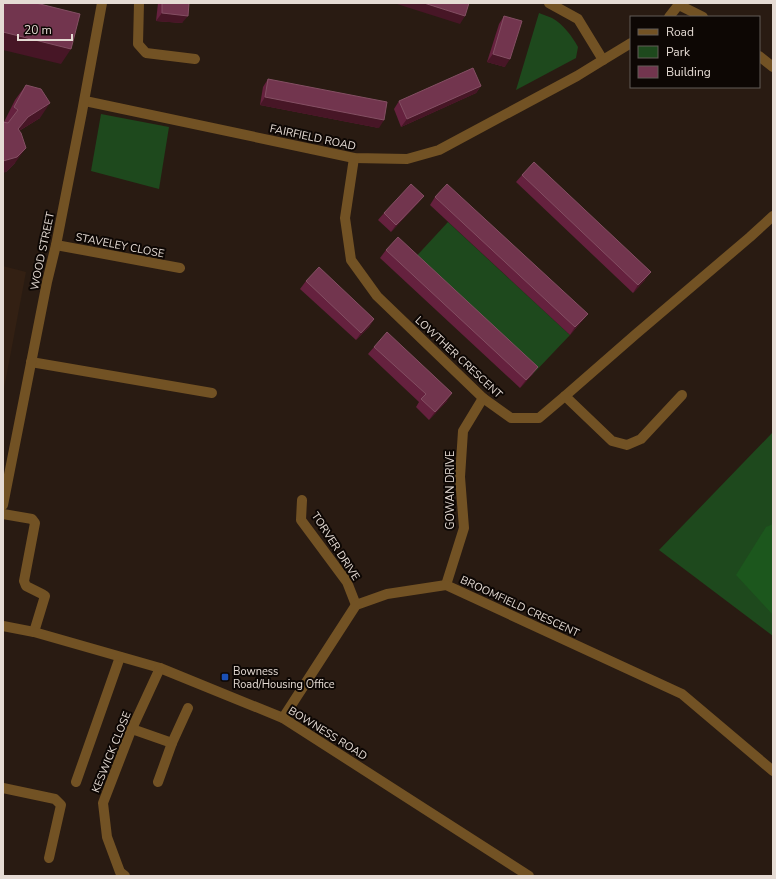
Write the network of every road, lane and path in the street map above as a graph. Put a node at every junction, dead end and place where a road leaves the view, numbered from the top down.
1 (102, 3) edge
2 (139, 3) edge
3 (548, 3) edge
4 (680, 4) edge
5 (669, 16) edge
6 (701, 16) edge
7 (630, 44) edge
8 (760, 57) edge
9 (195, 59) dead end
10 (603, 60) junction
11 (773, 66) edge
12 (85, 101) junction
13 (354, 158) junction
14 (773, 216) edge
15 (56, 245) junction
16 (180, 268) dead end
17 (31, 362) junction
18 (212, 392) dead end
19 (682, 395) dead end
20 (566, 396) junction
21 (483, 398) junction
22 (302, 500) dead end
23 (3, 505) edge
24 (3, 514) edge
25 (446, 585) junction
26 (356, 605) junction
27 (3, 626) edge
28 (34, 632) junction
29 (120, 657) junction
30 (160, 668) junction
31 (188, 708) dead end
32 (283, 718) junction
33 (132, 729) junction
34 (172, 743) junction
35 (773, 771) edge
36 (76, 782) dead end
37 (158, 782) dead end
38 (3, 788) edge
39 (49, 858) dead end
40 (121, 875) edge
41 (529, 876) edge

1 - 12 street, WOOD STREET
2 - 9 street
3 - 10 street
4 - 5 street
4 - 6 street
7 - 10 street, FAIRFIELD ROAD
8 - 11 street
10 - 13 street, FAIRFIELD ROAD
12 - 13 street, FAIRFIELD ROAD
12 - 15 street, WOOD STREET
13 - 21 street, LOWTHER CRESCENT
14 - 20 street, LOWTHER CRESCENT
15 - 16 street, STAVELEY CLOSE
15 - 17 street, WOOD STREET
17 - 18 street
17 - 23 street, WOOD STREET
19 - 20 street
20 - 21 street, LOWTHER CRESCENT
21 - 25 street, GOWAN DRIVE
22 - 26 street, TORVER DRIVE
24 - 28 street
25 - 26 street, BROOMFIELD CRESCENT
25 - 35 street, BROOMFIELD CRESCENT
26 - 32 street
27 - 28 street, BOWNESS ROAD
28 - 29 street, BOWNESS ROAD
29 - 30 street, BOWNESS ROAD
29 - 36 street
30 - 32 street, BOWNESS ROAD
30 - 33 street, KESWICK CLOSE
31 - 34 street
32 - 41 street, BOWNESS ROAD
33 - 34 street
33 - 40 street, KESWICK CLOSE
34 - 37 street
38 - 39 street

